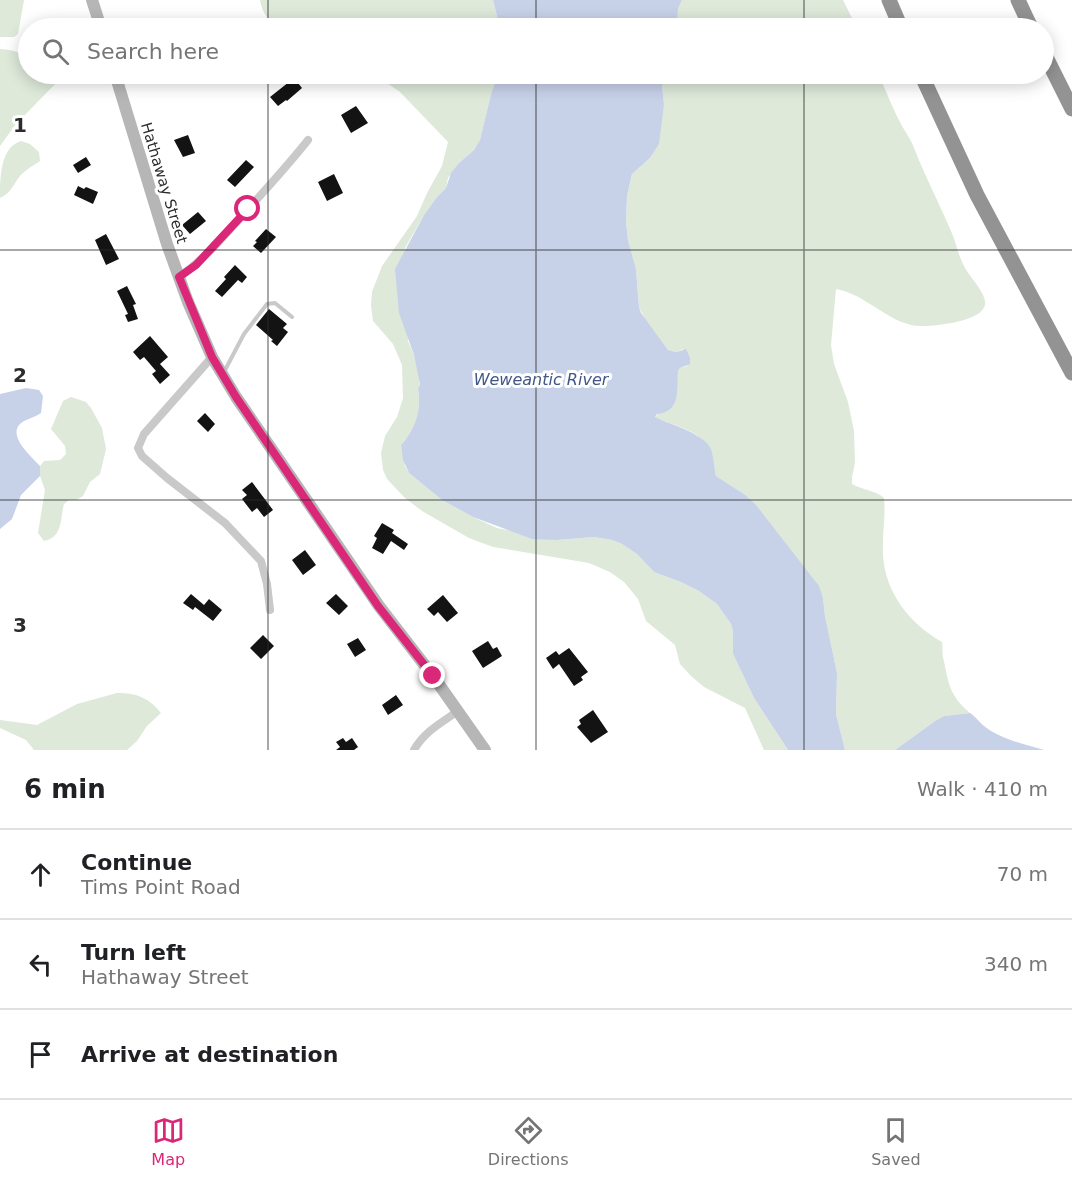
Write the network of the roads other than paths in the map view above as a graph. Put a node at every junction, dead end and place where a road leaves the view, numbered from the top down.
1 (92, 0) edge
2 (889, 0) edge
3 (1018, 0) edge
4 (98, 18) edge
5 (897, 18) edge
6 (1026, 18) edge
7 (1054, 73) edge
8 (118, 84) edge
9 (926, 84) edge
10 (1072, 109) edge
11 (308, 141) dead end
12 (179, 277) junction
13 (292, 317) dead end
14 (212, 357) junction
15 (1072, 374) edge
16 (223, 375) junction
17 (270, 610) dead end
18 (458, 711) junction
19 (414, 750) edge
20 (485, 750) edge

1 - 4 street
2 - 5 highway
3 - 6 highway
7 - 10 highway
8 - 12 street, Hathaway Street
9 - 15 highway
11 - 12 street
12 - 14 street, Hathaway Street
13 - 16 lane
14 - 16 street, Hathaway Street
14 - 17 street
16 - 18 street, Hathaway Street
18 - 19 street
18 - 20 street, Hathaway Street

